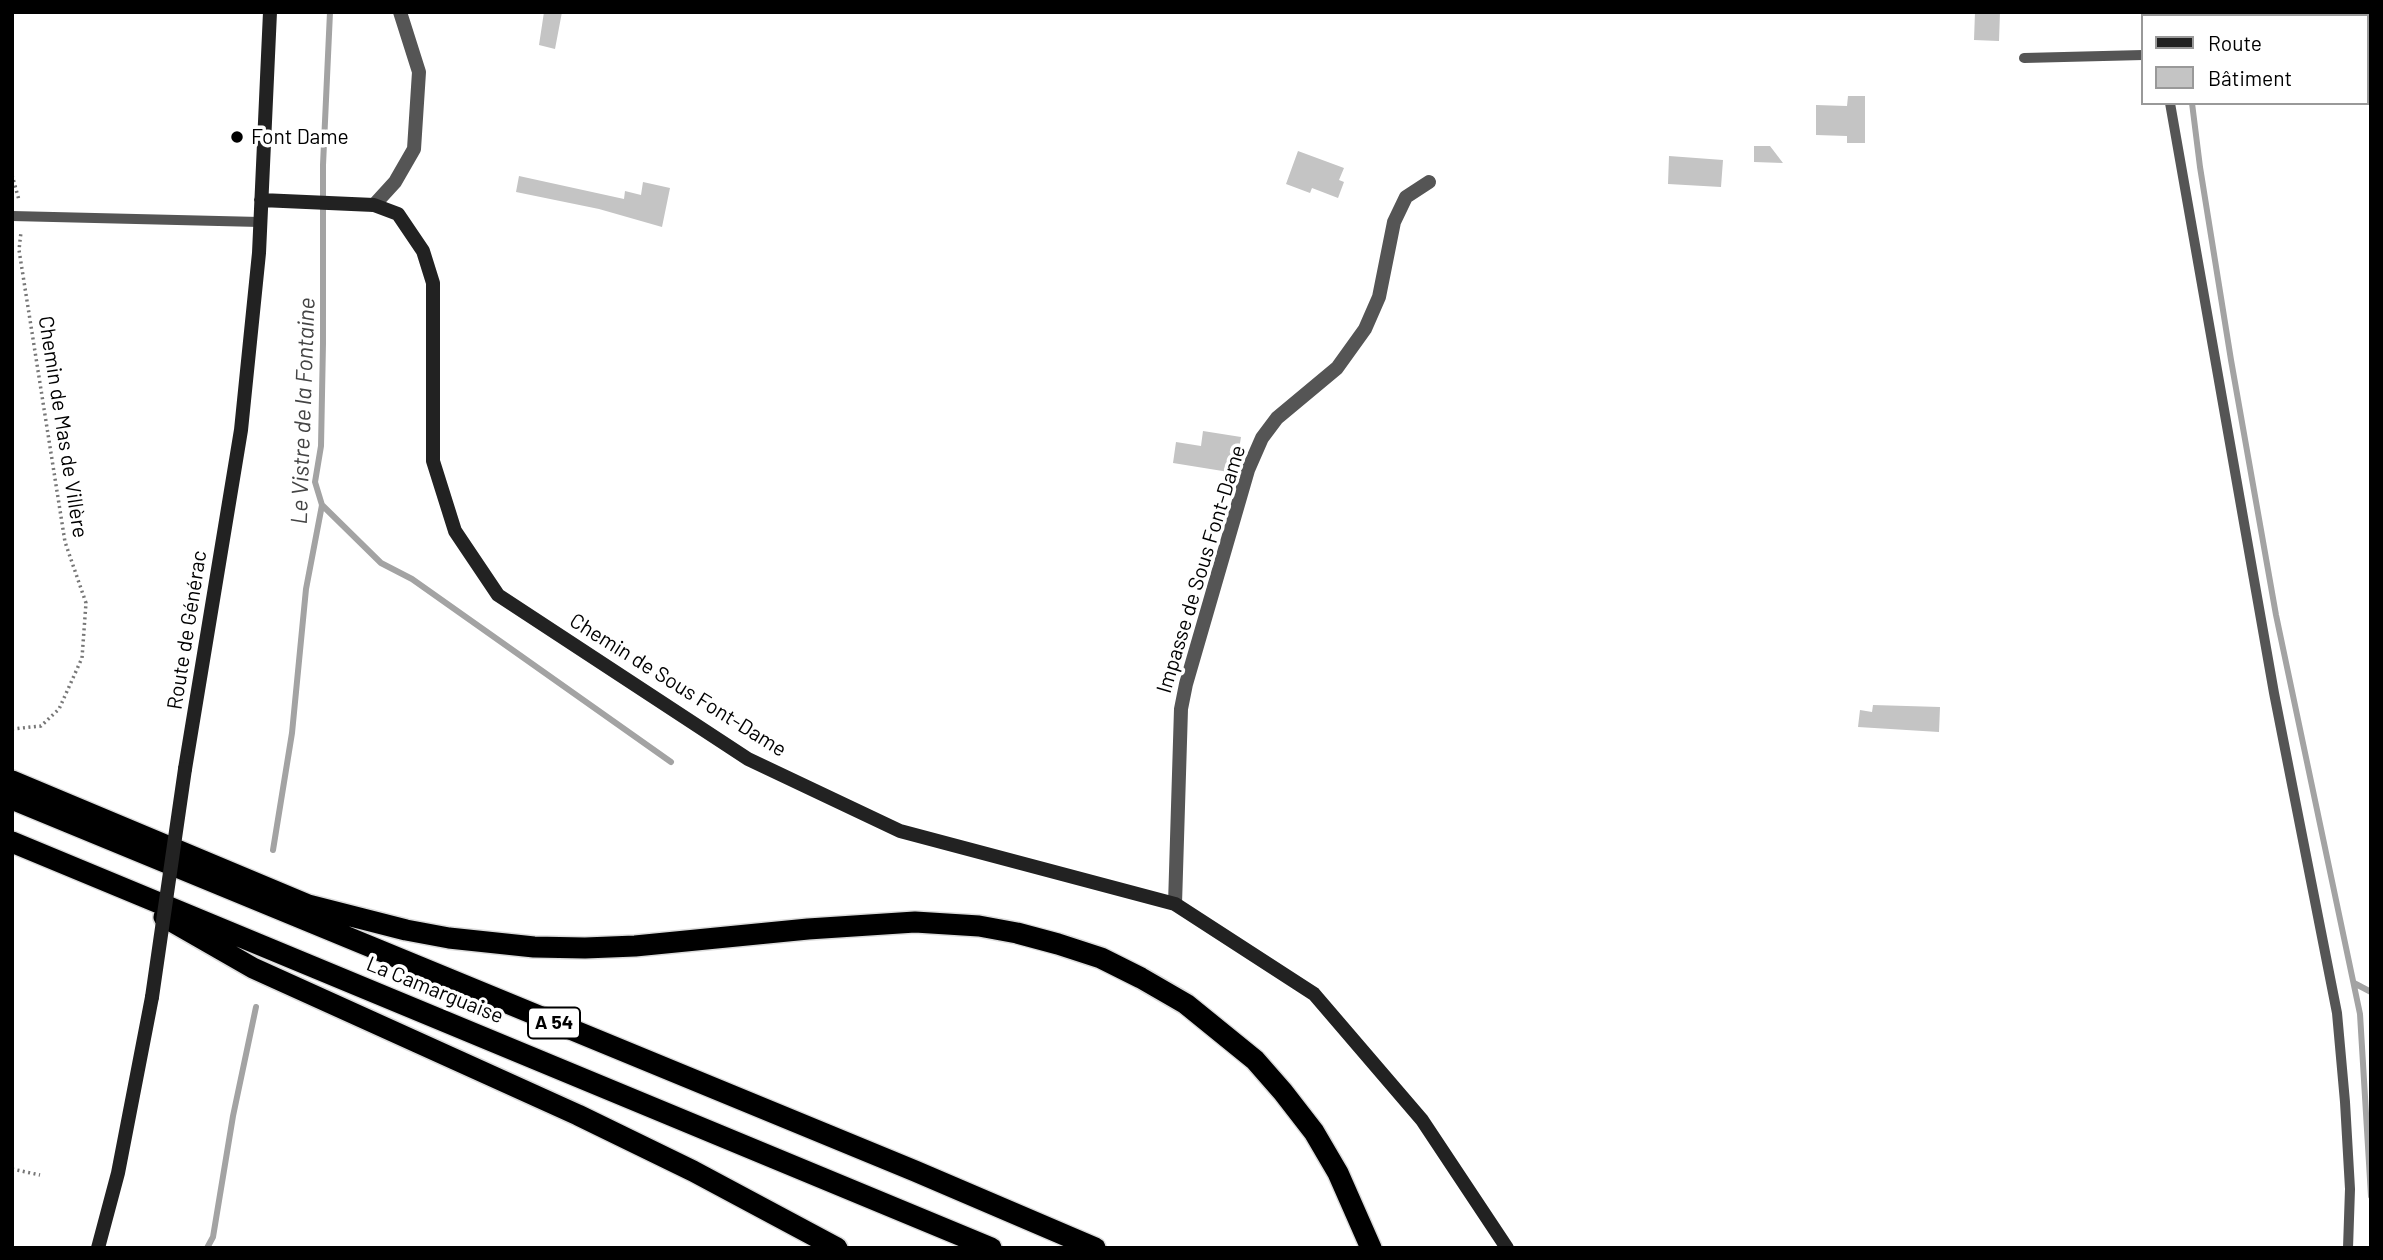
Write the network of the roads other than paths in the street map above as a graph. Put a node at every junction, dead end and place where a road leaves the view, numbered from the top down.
1 (270, 12) edge
2 (400, 12) edge
3 (2142, 55) edge
4 (2024, 58) dead end
5 (2170, 105) edge
6 (1429, 182) dead end
7 (261, 201) junction
8 (374, 205) junction
9 (18, 215) edge
10 (260, 222) junction
11 (12, 781) edge
12 (12, 799) edge
13 (12, 842) edge
14 (84, 872) junction
15 (1175, 904) junction
16 (788, 1221) junction
17 (98, 1248) edge
18 (824, 1248) edge
19 (837, 1248) edge
20 (991, 1248) edge
21 (1095, 1248) edge
22 (1371, 1248) edge
23 (1507, 1248) edge
24 (2348, 1248) edge

1 - 7 street, Route de Générac
2 - 8 street
3 - 4 lane
5 - 24 lane
6 - 15 street, Impasse de Sous Font-Dame
7 - 8 street, Chemin de Sous Font-Dame
7 - 10 street, Route de Générac
8 - 15 street, Chemin de Sous Font-Dame
9 - 10 lane
10 - 17 street, Route de Générac, bridge
11 - 22 highway
12 - 21 highway, A 54
13 - 14 highway, La Camarguaise / A 54
14 - 16 highway
14 - 20 highway, La Camarguaise / A 54
15 - 23 street, Chemin de Sous Font-Dame
16 - 18 highway
16 - 19 highway

